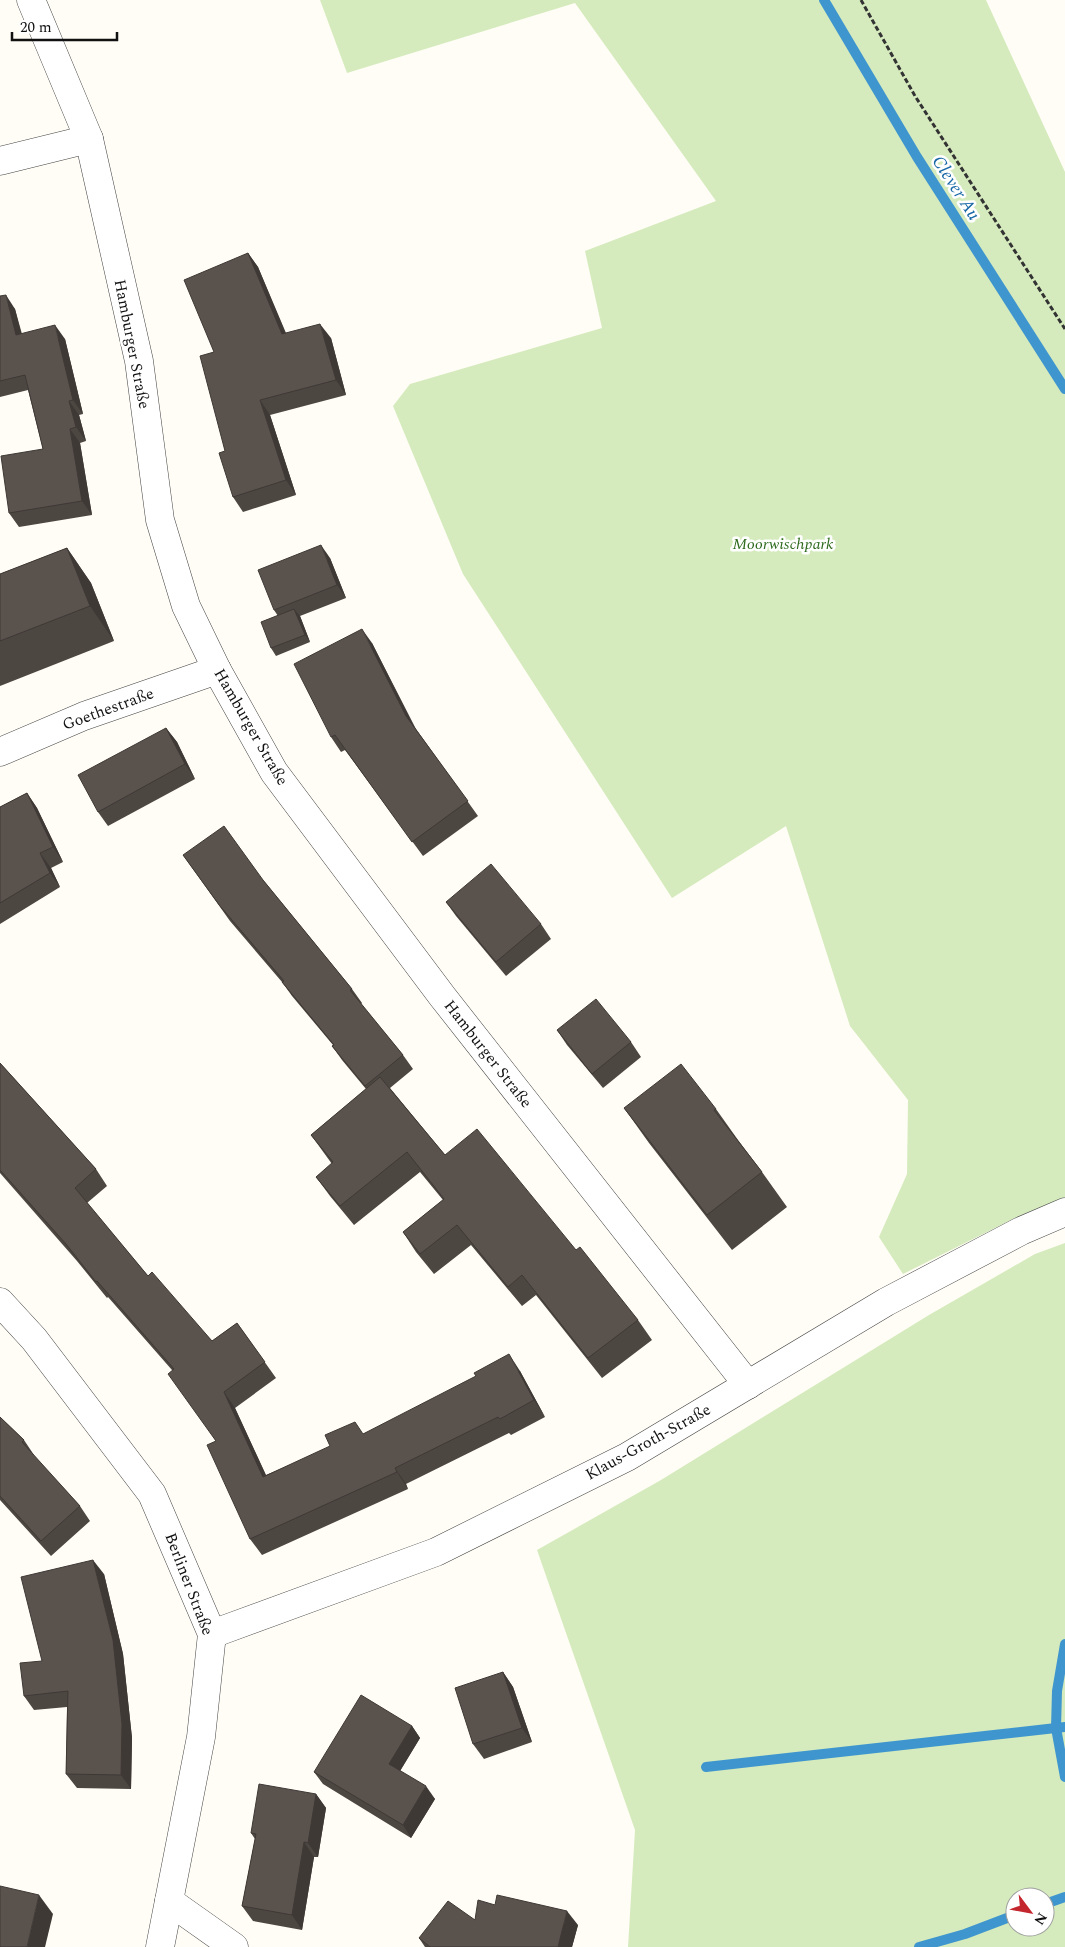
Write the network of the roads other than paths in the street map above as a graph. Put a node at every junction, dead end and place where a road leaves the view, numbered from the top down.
1 (31, 0) edge
2 (89, 139) junction
3 (0, 161) edge
4 (217, 670) junction
5 (0, 752) edge
6 (1065, 1212) edge
7 (0, 1302) edge
8 (748, 1385) junction
9 (212, 1634) junction
10 (169, 1901) junction
11 (160, 1947) edge
12 (234, 1947) edge

1 - 2 street, Hamburger Straße
2 - 3 street
2 - 4 street, Hamburger Straße
4 - 5 street, Goethestraße
4 - 8 street, Hamburger Straße
6 - 8 street, Klaus-Groth-Straße
7 - 9 street, Berliner Straße
8 - 9 street, Klaus-Groth-Straße
9 - 10 street, Berliner Straße
10 - 11 street, Berliner Straße
10 - 12 street

